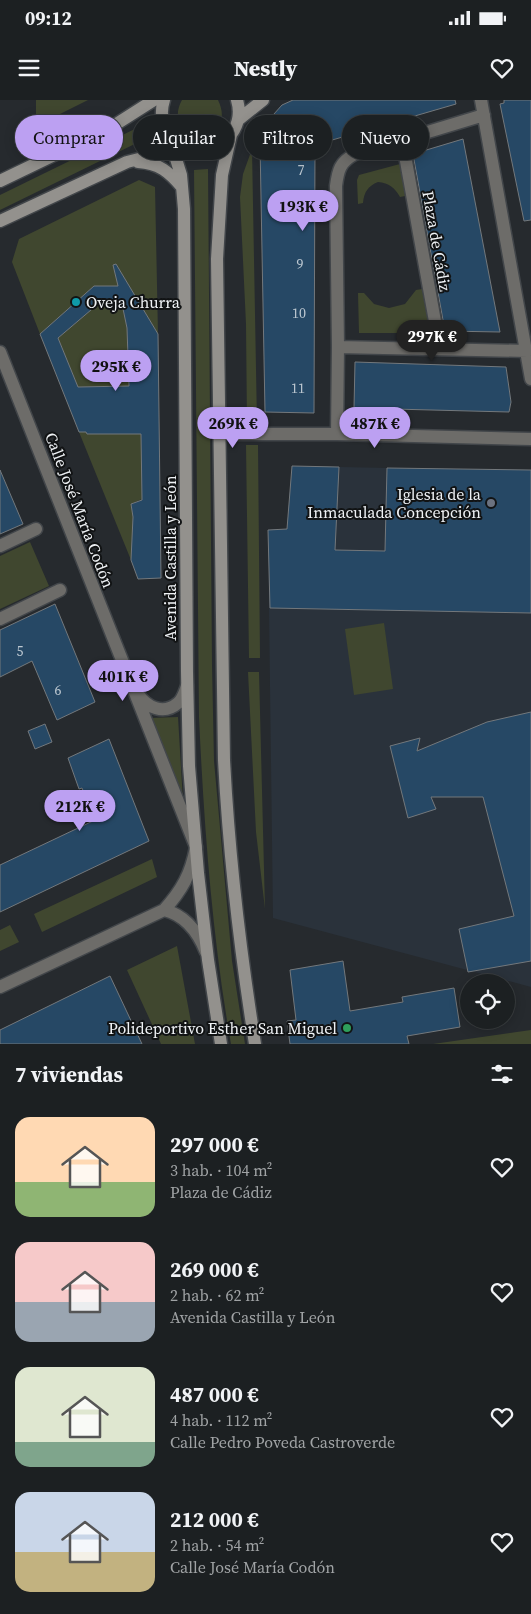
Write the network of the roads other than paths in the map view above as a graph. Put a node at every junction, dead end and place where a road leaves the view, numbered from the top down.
1 (154, 100) edge
2 (164, 100) edge
3 (237, 100) edge
4 (263, 100) edge
5 (481, 100) edge
6 (162, 115) edge
7 (484, 115) junction
8 (238, 120) junction
9 (234, 129) edge
10 (429, 131) edge
11 (135, 160) edge
12 (177, 160) edge
13 (225, 160) edge
14 (346, 160) edge
15 (406, 160) edge
16 (127, 162) junction
17 (0, 181) edge
18 (182, 187) junction
19 (0, 221) edge
20 (338, 347) junction
21 (440, 349) junction
22 (526, 351) junction
23 (0, 352) edge
24 (531, 378) edge
25 (219, 434) junction
26 (337, 434) junction
27 (531, 439) edge
28 (36, 529) dead end
29 (0, 546) edge
30 (60, 590) dead end
31 (0, 619) edge
32 (129, 681) junction
33 (187, 686) junction
34 (196, 848) junction
35 (164, 910) junction
36 (208, 960) junction
37 (0, 987) edge
38 (221, 1044) edge
39 (255, 1044) edge

1 - 17 main road
2 - 6 main road, Avenida Castilla y León
3 - 8 main road
4 - 8 main road
5 - 7 street
7 - 10 street
7 - 22 street
8 - 9 main road
11 - 16 main road
12 - 18 main road, Avenida Castilla y León
13 - 25 main road
14 - 20 street
15 - 21 street, Plaza de Cádiz
16 - 18 main road
16 - 19 main road
18 - 33 main road, Avenida Castilla y León
20 - 21 street
20 - 26 street
21 - 22 street
22 - 24 street
23 - 32 street, Calle José María Codón
25 - 26 street
25 - 39 main road
26 - 27 street
28 - 29 street
30 - 31 street
32 - 33 street, Calle José María Codón
32 - 34 street, Calle José María Codón
33 - 34 main road, Avenida Castilla y León
34 - 35 street
34 - 36 main road, Avenida Castilla y León
35 - 36 street
35 - 37 street
36 - 38 main road, Avenida Castilla y León

